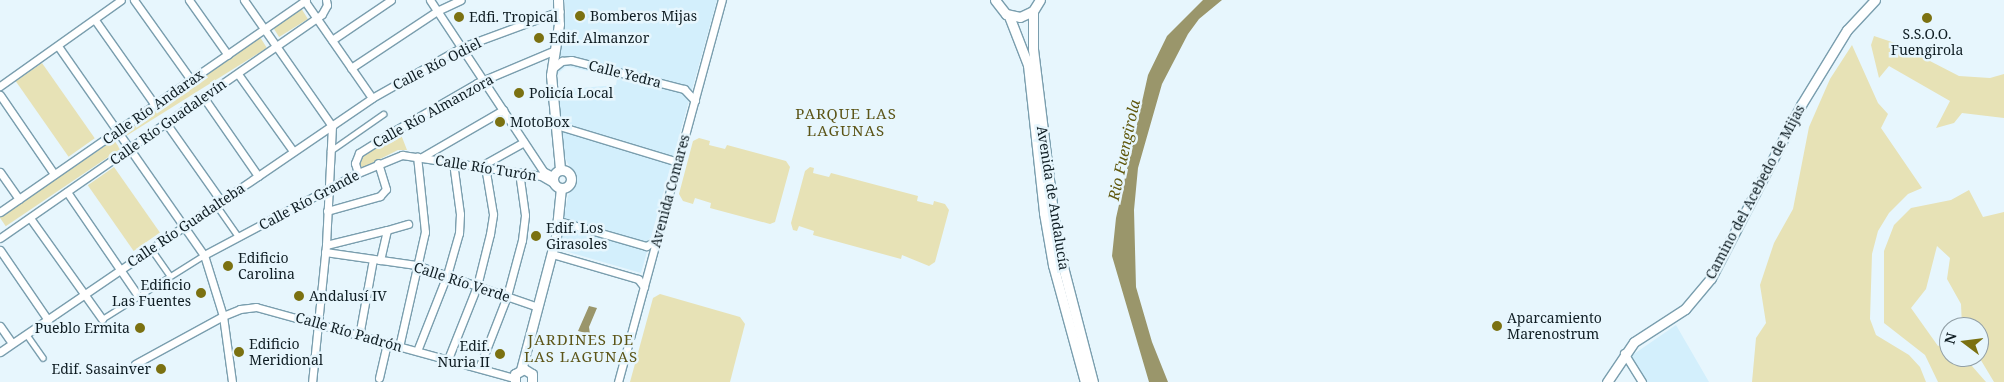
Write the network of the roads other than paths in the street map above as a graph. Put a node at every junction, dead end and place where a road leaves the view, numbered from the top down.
1 (121, 0) edge
2 (134, 0) edge
3 (189, 0) edge
4 (244, 0) edge
5 (305, 0) edge
6 (327, 0) edge
7 (391, 0) edge
8 (430, 0) edge
9 (461, 0) edge
10 (558, 0) edge
11 (722, 0) edge
12 (1040, 0) edge
13 (1875, 0) edge
14 (995, 1) edge
15 (438, 11) junction
16 (560, 11) junction
17 (1034, 11) junction
18 (1010, 16) junction
19 (316, 18) junction
20 (95, 20) junction
21 (264, 29) junction
22 (332, 40) junction
23 (58, 46) junction
24 (276, 48) junction
25 (462, 48) junction
26 (555, 50) junction
27 (228, 55) junction
28 (352, 68) junction
29 (552, 70) junction
30 (238, 74) junction
31 (191, 80) junction
32 (483, 81) junction
33 (0, 86) edge
34 (0, 94) edge
35 (204, 98) junction
36 (372, 98) junction
37 (695, 101) junction
38 (155, 105) junction
39 (503, 110) junction
40 (383, 114) dead end
41 (166, 123) junction
42 (556, 125) junction
43 (332, 126) junction
44 (117, 131) junction
45 (524, 142) junction
46 (130, 149) junction
47 (293, 151) junction
48 (330, 152) junction
49 (419, 157) junction
50 (453, 162) junction
51 (678, 162) junction
52 (378, 163) junction
53 (483, 166) junction
54 (560, 169) junction
55 (0, 172) edge
56 (519, 172) junction
57 (54, 174) junction
58 (358, 174) junction
59 (258, 176) junction
60 (556, 182) junction
61 (328, 190) junction
62 (67, 192) junction
63 (19, 199) junction
64 (218, 203) junction
65 (327, 211) junction
66 (0, 212) edge
67 (30, 218) junction
68 (559, 221) junction
69 (408, 224) dead end
70 (185, 226) junction
71 (388, 230) junction
72 (238, 237) junction
73 (0, 238) edge
74 (656, 241) junction
75 (325, 248) junction
76 (151, 249) junction
77 (0, 250) edge
78 (552, 254) junction
79 (204, 255) junction
80 (377, 259) junction
81 (416, 265) junction
82 (121, 270) junction
83 (447, 275) junction
84 (170, 276) junction
85 (477, 286) junction
86 (644, 287) junction
87 (85, 295) junction
88 (507, 296) junction
89 (139, 297) junction
90 (538, 307) junction
91 (223, 316) junction
92 (102, 319) joint
93 (48, 320) junction
94 (318, 323) junction
95 (0, 326) edge
96 (26, 334) junction
97 (359, 336) junction
98 (12, 344) junction
99 (387, 344) junction
100 (398, 347) junction
101 (417, 351) junction
102 (0, 352) edge
103 (1624, 353) junction
104 (43, 358) dead end
105 (448, 359) junction
106 (135, 364) dead end
107 (479, 368) junction
108 (521, 370) junction
109 (379, 378) dead end
110 (514, 380) edge
111 (232, 382) edge
112 (312, 382) edge
113 (532, 382) edge
114 (618, 382) edge
115 (1085, 382) edge
116 (1094, 382) edge
117 (1607, 382) edge
118 (1642, 382) edge

1 - 20 street
2 - 31 street
3 - 27 street
4 - 21 street
5 - 19 street
5 - 21 street, Calle Río Andarax
6 - 19 street, Calle Río Guadalevín
7 - 22 street
8 - 15 street
9 - 15 street
10 - 16 street
11 - 37 street, Avenida Comares
12 - 17 street
13 - 103 street, Camino del Acebedo de Mijas
14 - 18 street
15 - 25 street
15 - 28 street
16 - 25 street, Calle Río Odiel
16 - 26 street
17 - 18 street
17 - 116 street, Avenida de Andalucía
18 - 115 street, Avenida de Andalucía
19 - 22 street
19 - 24 street, Calle Río Guadalevín
20 - 23 street
20 - 38 street
21 - 24 street
21 - 27 street, Calle Río Andarax
22 - 28 street
23 - 33 street
23 - 44 street
24 - 30 street, Calle Río Guadalevín
24 - 43 street
25 - 32 street
25 - 36 street, Calle Río Odiel
26 - 29 street
26 - 32 street, Calle Río Almanzora
27 - 31 street, Calle Río Andarax
28 - 36 street
29 - 37 street, Calle Yedra
29 - 42 street
30 - 35 street, Calle Río Guadalevín
30 - 47 street
31 - 38 street, Calle Río Andarax
32 - 39 street
32 - 58 street, Calle Río Almanzora
34 - 57 street
35 - 41 street, Calle Río Guadalevín
35 - 59 street
36 - 43 street, Calle Río Guadalteba
37 - 51 street, Avenida Comares
38 - 44 street, Calle Río Andarax
39 - 45 street
39 - 49 street
40 - 48 street
41 - 46 street, Calle Río Guadalevín
41 - 64 street
42 - 51 street
42 - 54 street
43 - 47 street, Calle Río Guadalteba
43 - 48 street
44 - 46 street
44 - 57 street, Calle Río Andarax
45 - 53 street
45 - 60 street
46 - 62 street, Calle Río Guadalevín
46 - 70 street
47 - 59 street, Calle Río Guadalteba
48 - 61 street
49 - 50 street, Calle Río Turón
49 - 52 street, Calle Río Grande
49 - 81 street
50 - 53 street, Calle Río Turón
50 - 83 street
51 - 74 street, Avenida Comares
52 - 58 street, Calle Río Grande
52 - 65 street
53 - 56 street, Calle Río Turón
53 - 85 street
54 - 60 street
54 - 60 street
55 - 63 street
56 - 60 street, Calle Río Turón
56 - 88 street
57 - 63 street, Calle Río Andarax
58 - 61 street, Calle Río Grande
59 - 64 street, Calle Río Guadalteba
60 - 68 street
61 - 65 street
61 - 72 street, Calle Río Grande
62 - 67 street, Calle Río Guadalevín
62 - 82 street
63 - 66 street, Calle Río Andarax
64 - 70 street, Calle Río Guadalteba
64 - 72 street
65 - 75 street
67 - 73 street, Calle Río Guadalevín
67 - 87 street
68 - 74 street
68 - 78 street
69 - 71 street
70 - 76 street, Calle Río Guadalteba
70 - 79 street
71 - 75 street
71 - 80 street
72 - 79 street, Calle Río Grande
74 - 86 street, Avenida Comares
75 - 80 street, Calle Río Verde
75 - 94 street
76 - 82 street, Calle Río Guadalteba
76 - 84 street
77 - 93 street
78 - 86 street
78 - 90 street
79 - 84 street
79 - 91 street
80 - 81 street, Calle Río Verde
80 - 97 street
81 - 83 street, Calle Río Verde
81 - 100 street
82 - 87 street, Calle Río Guadalteba
82 - 89 street
83 - 85 street, Calle Río Verde
83 - 101 street
84 - 89 street
85 - 88 street, Calle Río Verde
85 - 105 street
86 - 114 street, Avenida Comares
87 - 92 street
87 - 93 street, Calle Río Guadalteba
88 - 90 street, Calle Río Verde
88 - 107 street
89 - 92 street
90 - 108 street
91 - 94 street, Calle Río Padrón
91 - 106 street, Calle Río Padrón
91 - 111 street
93 - 96 street, Calle Río Guadalteba
94 - 97 street, Calle Río Padrón
94 - 112 street
95 - 98 street
96 - 98 street, Calle Río Guadalteba
96 - 104 street
97 - 99 street, Calle Río Padrón
98 - 102 street, Calle Río Guadalteba
99 - 100 street, Calle Río Padrón
99 - 109 street
100 - 101 street, Calle Río Padrón
101 - 105 street, Calle Río Padrón
103 - 117 street, Camino del Acebedo de Mijas
103 - 118 street
105 - 107 street, Calle Río Padrón
107 - 110 street, Calle Río Padrón
108 - 110 street
108 - 113 street

